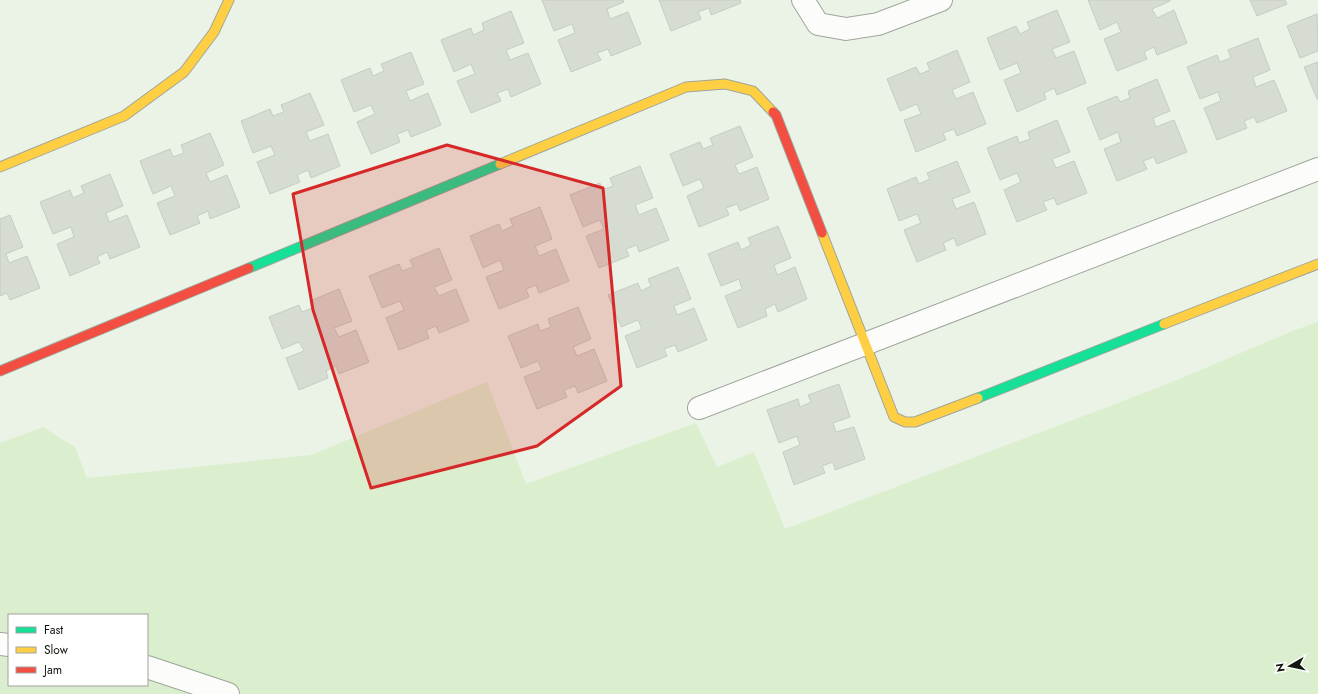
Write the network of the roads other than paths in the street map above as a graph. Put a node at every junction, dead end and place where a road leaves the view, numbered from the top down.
1 (230, 0) edge
2 (803, 0) edge
3 (941, 0) edge
4 (0, 167) edge
5 (1318, 169) edge
6 (1318, 264) edge
7 (866, 344) junction
8 (0, 371) edge
9 (699, 408) dead end
10 (148, 667) edge
11 (228, 694) edge

1 - 4 street
2 - 3 street
5 - 7 street
6 - 7 street
7 - 8 street
7 - 9 street
10 - 11 street

